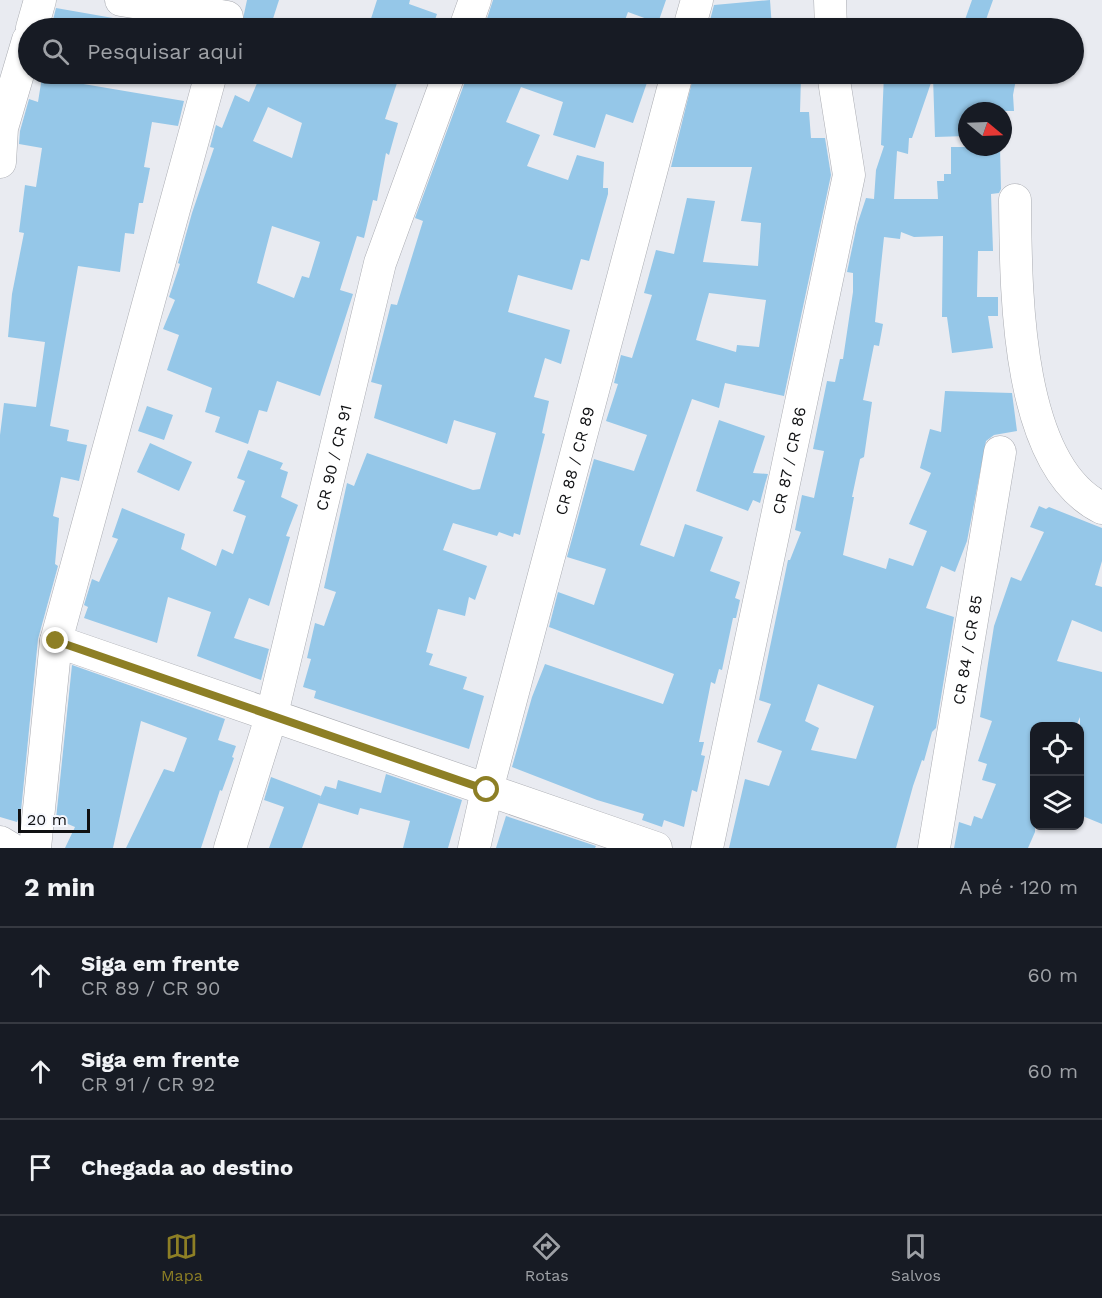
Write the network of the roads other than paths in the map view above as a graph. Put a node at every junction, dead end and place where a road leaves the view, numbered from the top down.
1 (40, 0) edge
2 (121, 0) edge
3 (475, 0) edge
4 (697, 0) edge
5 (830, 0) edge
6 (228, 15) edge
7 (35, 18) edge
8 (469, 18) edge
9 (692, 18) edge
10 (831, 18) edge
11 (18, 74) edge
12 (209, 84) edge
13 (445, 84) edge
14 (674, 84) edge
15 (835, 84) edge
16 (0, 162) edge
17 (1015, 200) dead end
18 (1000, 452) dead end
19 (1102, 508) edge
20 (56, 641) junction
21 (272, 714) junction
22 (487, 790) junction
23 (0, 842) edge
24 (10, 848) edge
25 (35, 848) edge
26 (230, 848) edge
27 (474, 848) edge
28 (656, 848) edge
29 (707, 848) edge
30 (934, 848) edge

1 - 7 street
2 - 6 street
3 - 8 street
4 - 9 street
5 - 10 street
11 - 16 street
12 - 20 street
13 - 21 street, CR 90 / CR 91
14 - 22 street, CR 88 / CR 89
15 - 29 street, CR 87 / CR 86
17 - 19 street
18 - 30 street, CR 84 / CR 85
20 - 21 street
20 - 25 street
21 - 22 street
21 - 26 street, CR 90 / CR 91
22 - 27 street, CR 88 / CR 89
22 - 28 street
23 - 24 street

